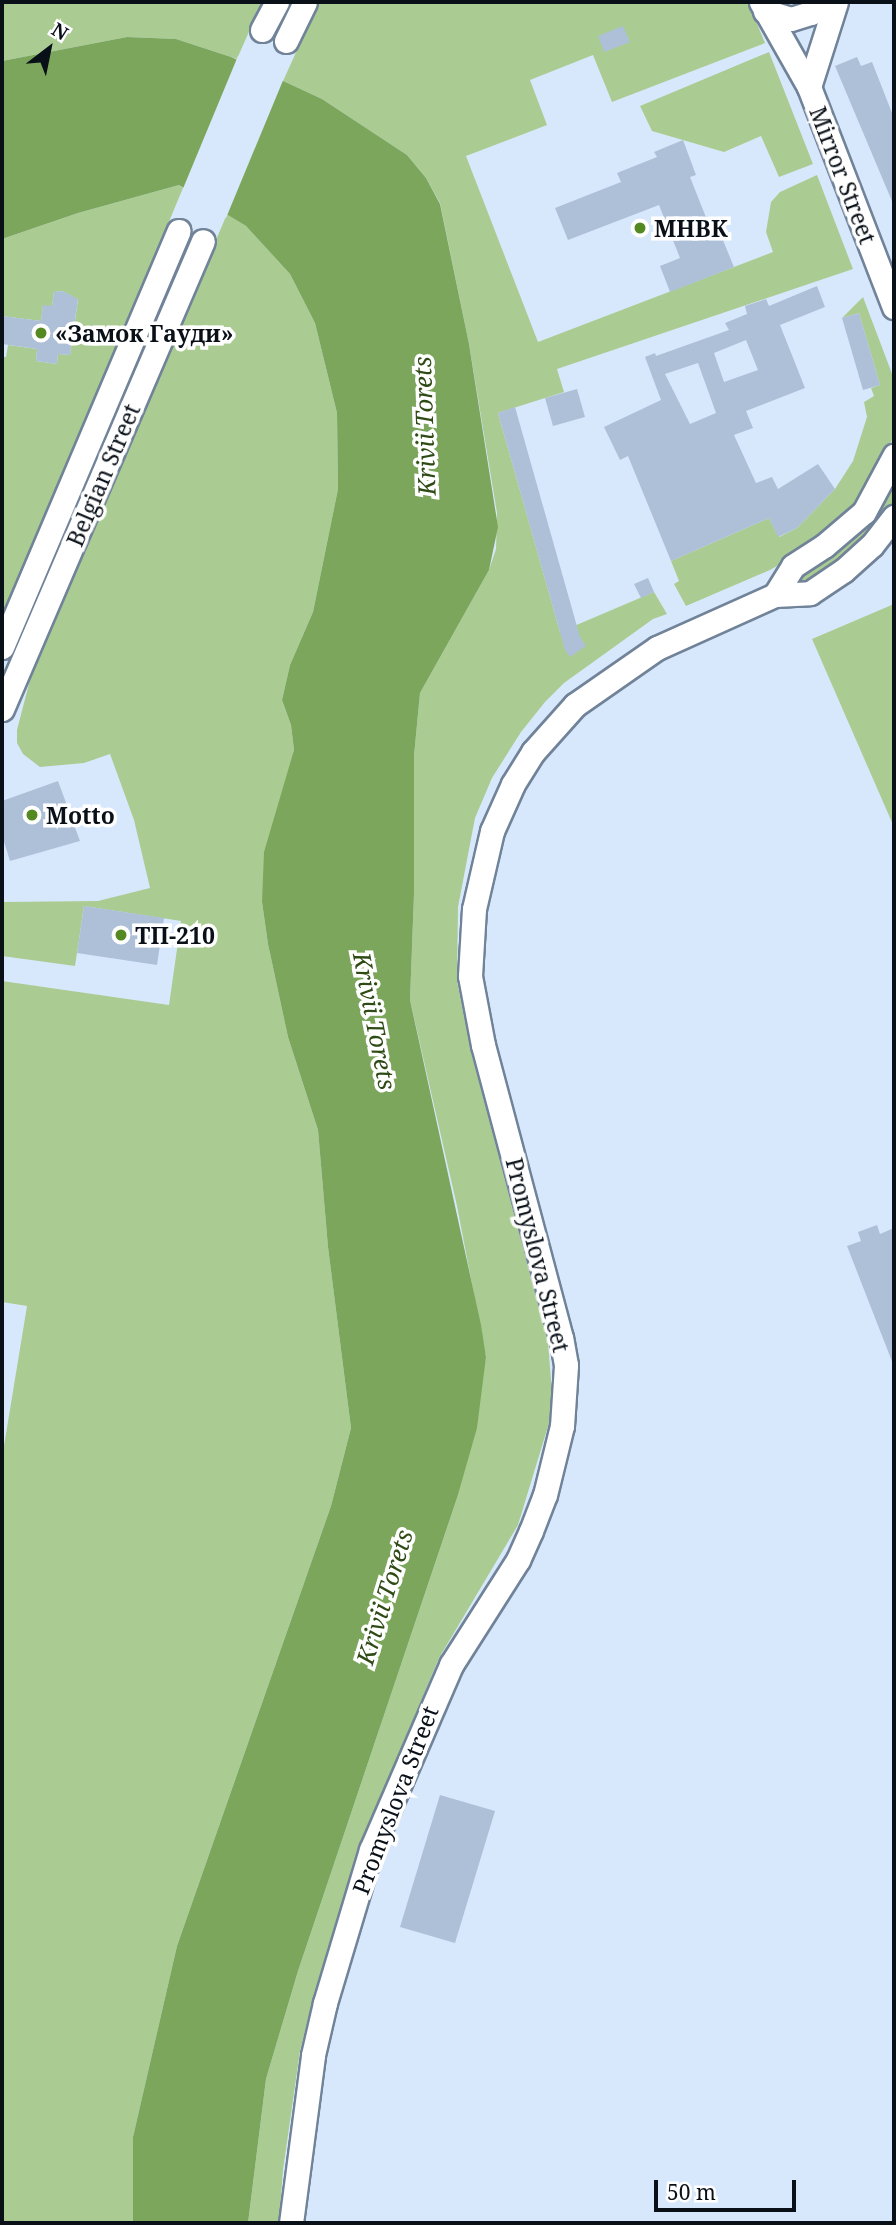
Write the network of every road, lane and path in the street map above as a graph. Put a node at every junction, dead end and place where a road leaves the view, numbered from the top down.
1 (277, 2) edge
2 (305, 2) edge
3 (827, 2) edge
4 (836, 2) edge
5 (763, 6) edge
6 (262, 30) dead end
7 (286, 41) dead end
8 (809, 87) junction
9 (179, 231) dead end
10 (203, 241) dead end
11 (894, 307) edge
12 (894, 456) edge
13 (894, 517) edge
14 (775, 595) junction
15 (2, 647) edge
16 (2, 709) edge
17 (291, 2223) edge

1 - 6 street
2 - 7 street
3 - 5 street
4 - 8 street, Mirror Street
5 - 8 street
8 - 11 street, Mirror Street
9 - 15 street, Belgian Street
10 - 16 street, Belgian Street
12 - 14 street
13 - 14 street
14 - 17 street, Promyslova Street

